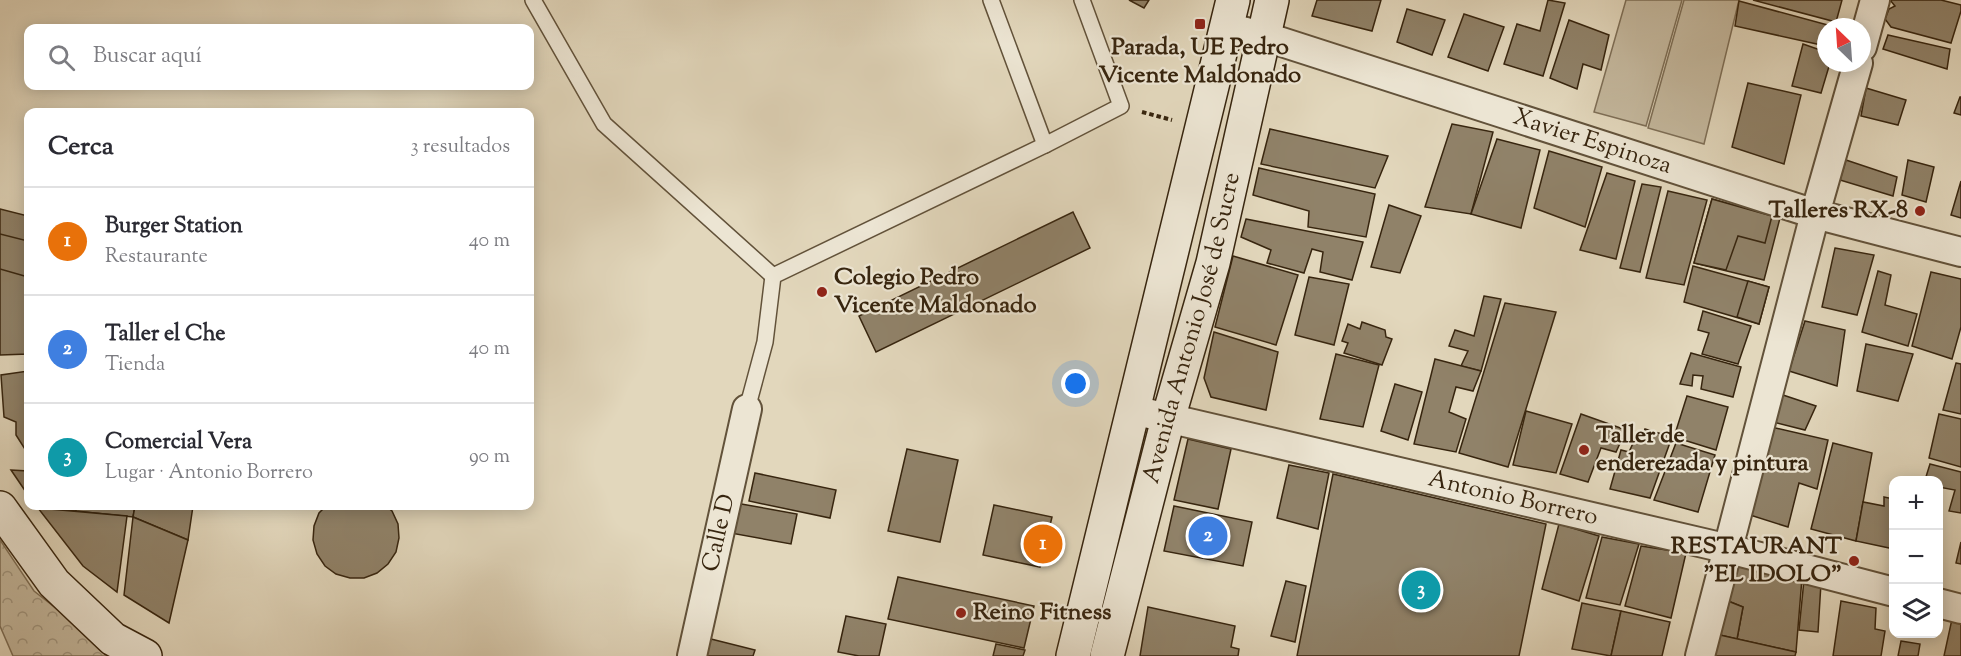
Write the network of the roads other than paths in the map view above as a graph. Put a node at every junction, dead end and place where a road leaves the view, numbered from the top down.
1 (533, 0) edge
2 (992, 0) edge
3 (1082, 0) edge
4 (1272, 0) edge
5 (1875, 0) edge
6 (1229, 14) edge
7 (1870, 18) edge
8 (1263, 36) junction
9 (1855, 72) edge
10 (1045, 145) junction
11 (1815, 214) junction
12 (1961, 252) edge
13 (773, 276) junction
14 (747, 409) joint
15 (1132, 410) junction
16 (1168, 418) junction
17 (0, 508) edge
18 (1729, 549) junction
19 (1889, 591) edge
20 (1943, 604) edge
21 (1961, 609) edge
22 (145, 656) edge
23 (692, 656) edge
24 (1073, 656) edge
25 (1107, 656) edge
26 (1700, 656) edge

1 - 13 lane
2 - 10 lane
3 - 10 lane
4 - 8 main road, Avenida Antonio José de Sucre
5 - 7 street
6 - 8 street, Xavier Espinoza
6 - 15 main road, Avenida Antonio José de Sucre
8 - 11 street, Xavier Espinoza
8 - 16 main road, Avenida Antonio José de Sucre
9 - 11 street
10 - 13 lane
11 - 12 street, Xavier Espinoza
11 - 18 street
13 - 14 lane
14 - 23 street, Calle D
15 - 16 street, Antonio Borrero
15 - 24 main road, Avenida Antonio José de Sucre
16 - 18 street, Antonio Borrero
16 - 25 main road, Avenida Antonio José de Sucre
17 - 22 main road
18 - 19 street, Antonio Borrero
18 - 26 street
20 - 21 street

